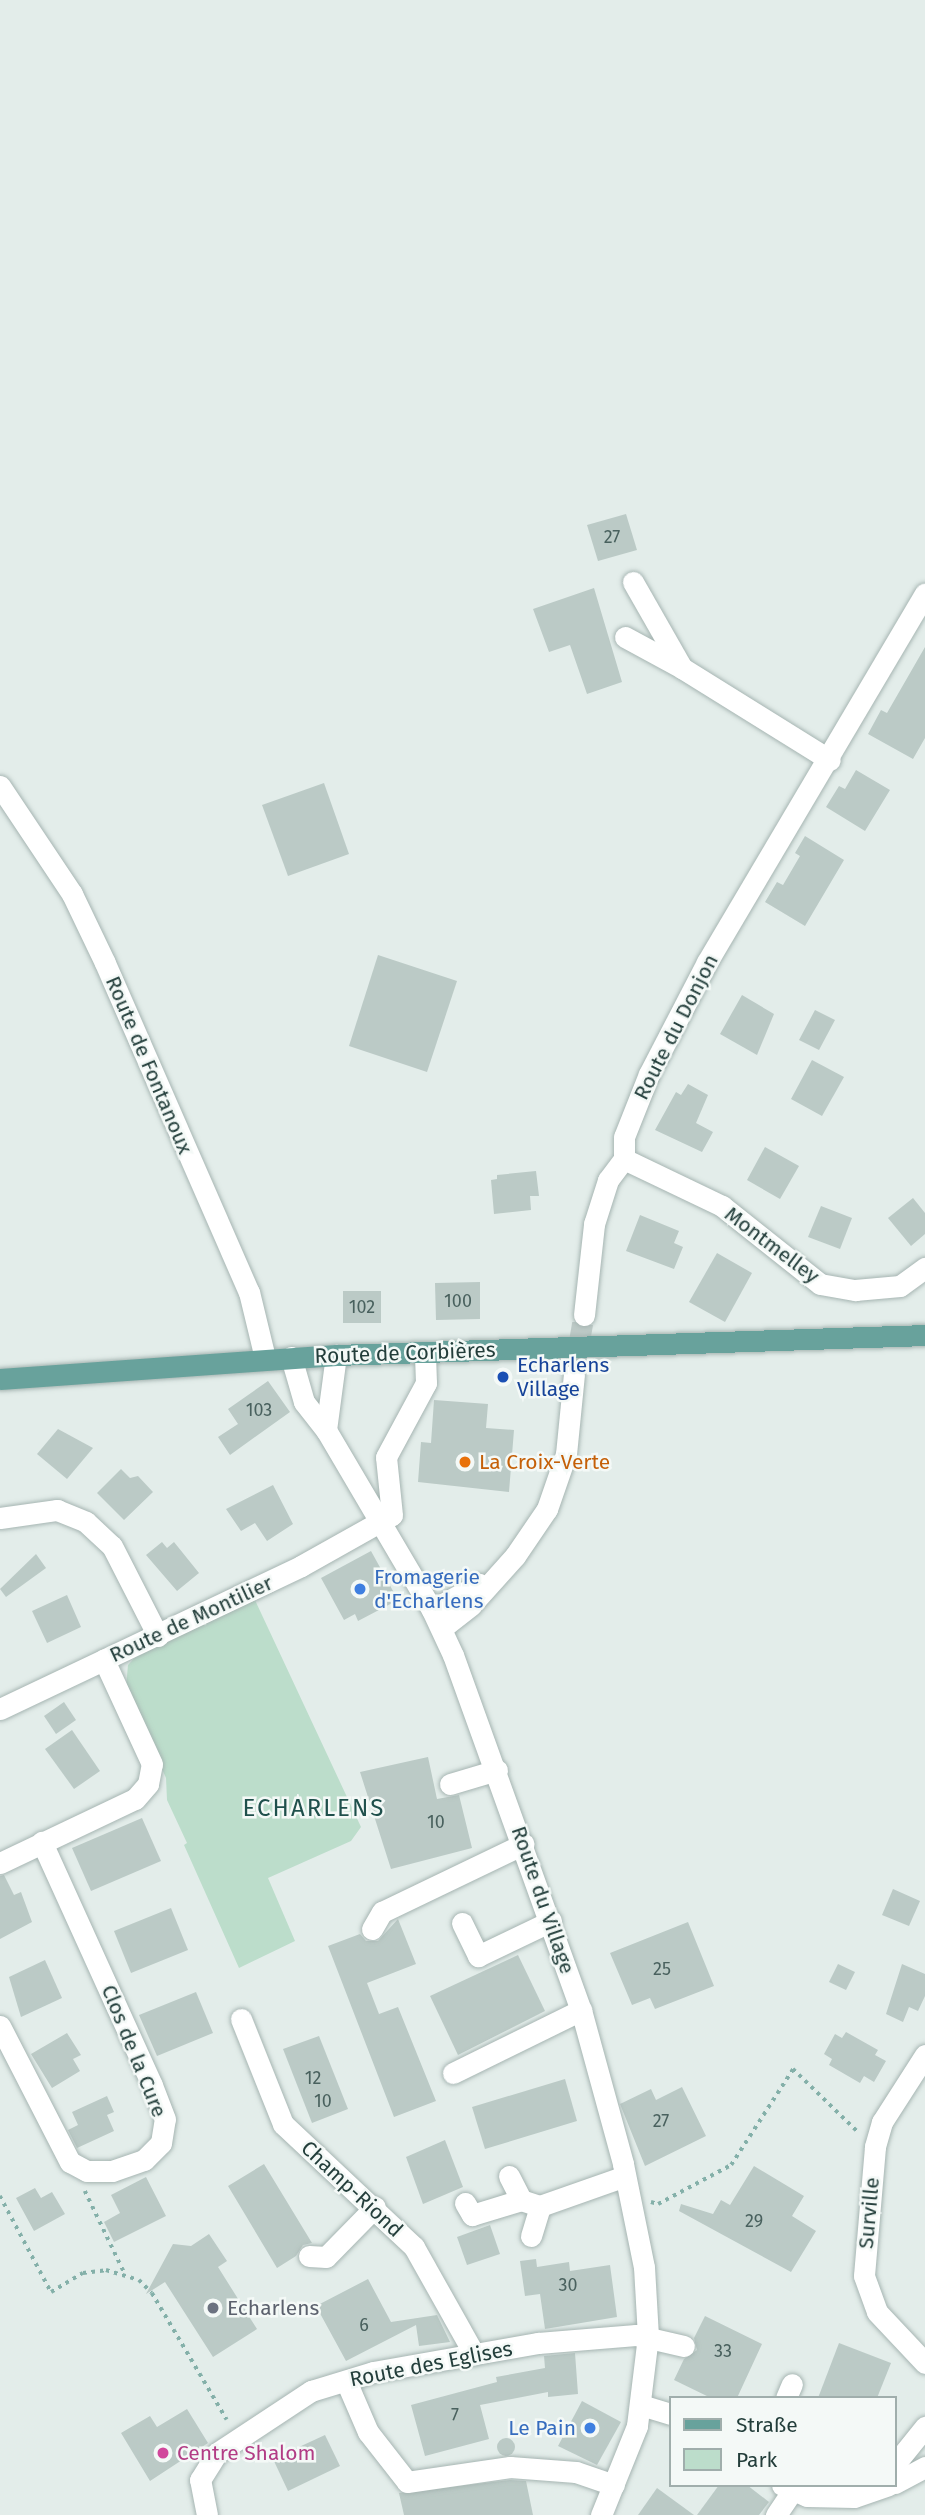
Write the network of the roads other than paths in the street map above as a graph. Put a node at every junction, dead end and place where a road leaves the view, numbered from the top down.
1 (633, 582) dead end
2 (925, 594) edge
3 (625, 637) dead end
4 (682, 668) junction
5 (830, 761) junction
6 (0, 786) edge
7 (624, 1159) junction
8 (925, 1269) edge
9 (584, 1315) tunnel mouth
10 (925, 1335) edge
11 (425, 1352) junction
12 (336, 1355) junction
13 (290, 1357) junction
14 (265, 1359) junction
15 (574, 1374) tunnel mouth
16 (0, 1378) edge
17 (327, 1430) junction
18 (0, 1518) edge
19 (379, 1521) junction
20 (437, 1619) junction
21 (158, 1636) junction
22 (104, 1660) junction
23 (0, 1709) edge
24 (497, 1770) junction
25 (450, 1784) dead end
26 (42, 1842) junction
27 (523, 1844) junction
28 (0, 1863) edge
29 (551, 1921) junction
30 (462, 1923) dead end
31 (372, 1929) dead end
32 (581, 2010) junction
33 (241, 2020) dead end
34 (0, 2026) edge
35 (925, 2055) edge
36 (453, 2073) dead end
37 (509, 2176) dead end
38 (625, 2176) junction
39 (464, 2203) dead end
40 (531, 2203) junction
41 (374, 2207) junction
42 (531, 2236) dead end
43 (309, 2256) dead end
44 (648, 2336) junction
45 (684, 2346) dead end
46 (474, 2354) junction
47 (925, 2363) edge
48 (346, 2381) junction
49 (641, 2405) junction
50 (670, 2414) edge
51 (925, 2427) edge
52 (897, 2462) edge
53 (925, 2467) edge
54 (897, 2482) edge
55 (614, 2485) junction
56 (788, 2487) edge
57 (879, 2487) edge
58 (861, 2491) edge
59 (207, 2515) edge
60 (601, 2515) edge
61 (776, 2515) edge

1 - 4 street
2 - 5 street, Route du Donjon
3 - 4 street
4 - 5 street
5 - 7 street, Route du Donjon
6 - 14 street, Route de Fontanoux
7 - 8 street, Montmelley
7 - 9 street, Route du Donjon
10 - 11 main road, Route de Corbières
11 - 12 main road, Route de Corbières
11 - 19 street
12 - 13 main road, Route de Corbières
12 - 17 street
13 - 14 main road, Route de Corbières
13 - 17 street, Route du Village
14 - 16 main road, Route de Corbières
15 - 20 street
17 - 19 street, Route du Village
18 - 21 street
19 - 20 street, Route du Village
19 - 21 street, Route de Montilier
20 - 24 street, Route du Village
21 - 22 street, Route de Montilier
22 - 23 street, Route de Montilier
22 - 26 street
24 - 25 street
24 - 27 street, Route du Village
26 - 28 street
26 - 34 street, Clos de la Cure
27 - 29 street, Route du Village
27 - 31 street
29 - 30 street
29 - 32 street, Route du Village
32 - 36 street
32 - 38 street, Route du Village
33 - 41 street, Champ-Riond
35 - 47 street, Surville
37 - 40 street
38 - 40 street
38 - 44 street, Route du Village
39 - 40 street
40 - 42 street
41 - 43 street
41 - 46 street, Champ-Riond
44 - 45 street, Route des Eglises
44 - 46 street, Route des Eglises
44 - 49 street, Route du Village
46 - 48 street, Route des Eglises
48 - 55 street
48 - 59 street, Route des Eglises
49 - 50 street
49 - 55 street, Route du Village
51 - 52 street
53 - 54 street
55 - 60 street, Route du Village
56 - 58 street
56 - 61 street
57 - 58 street

